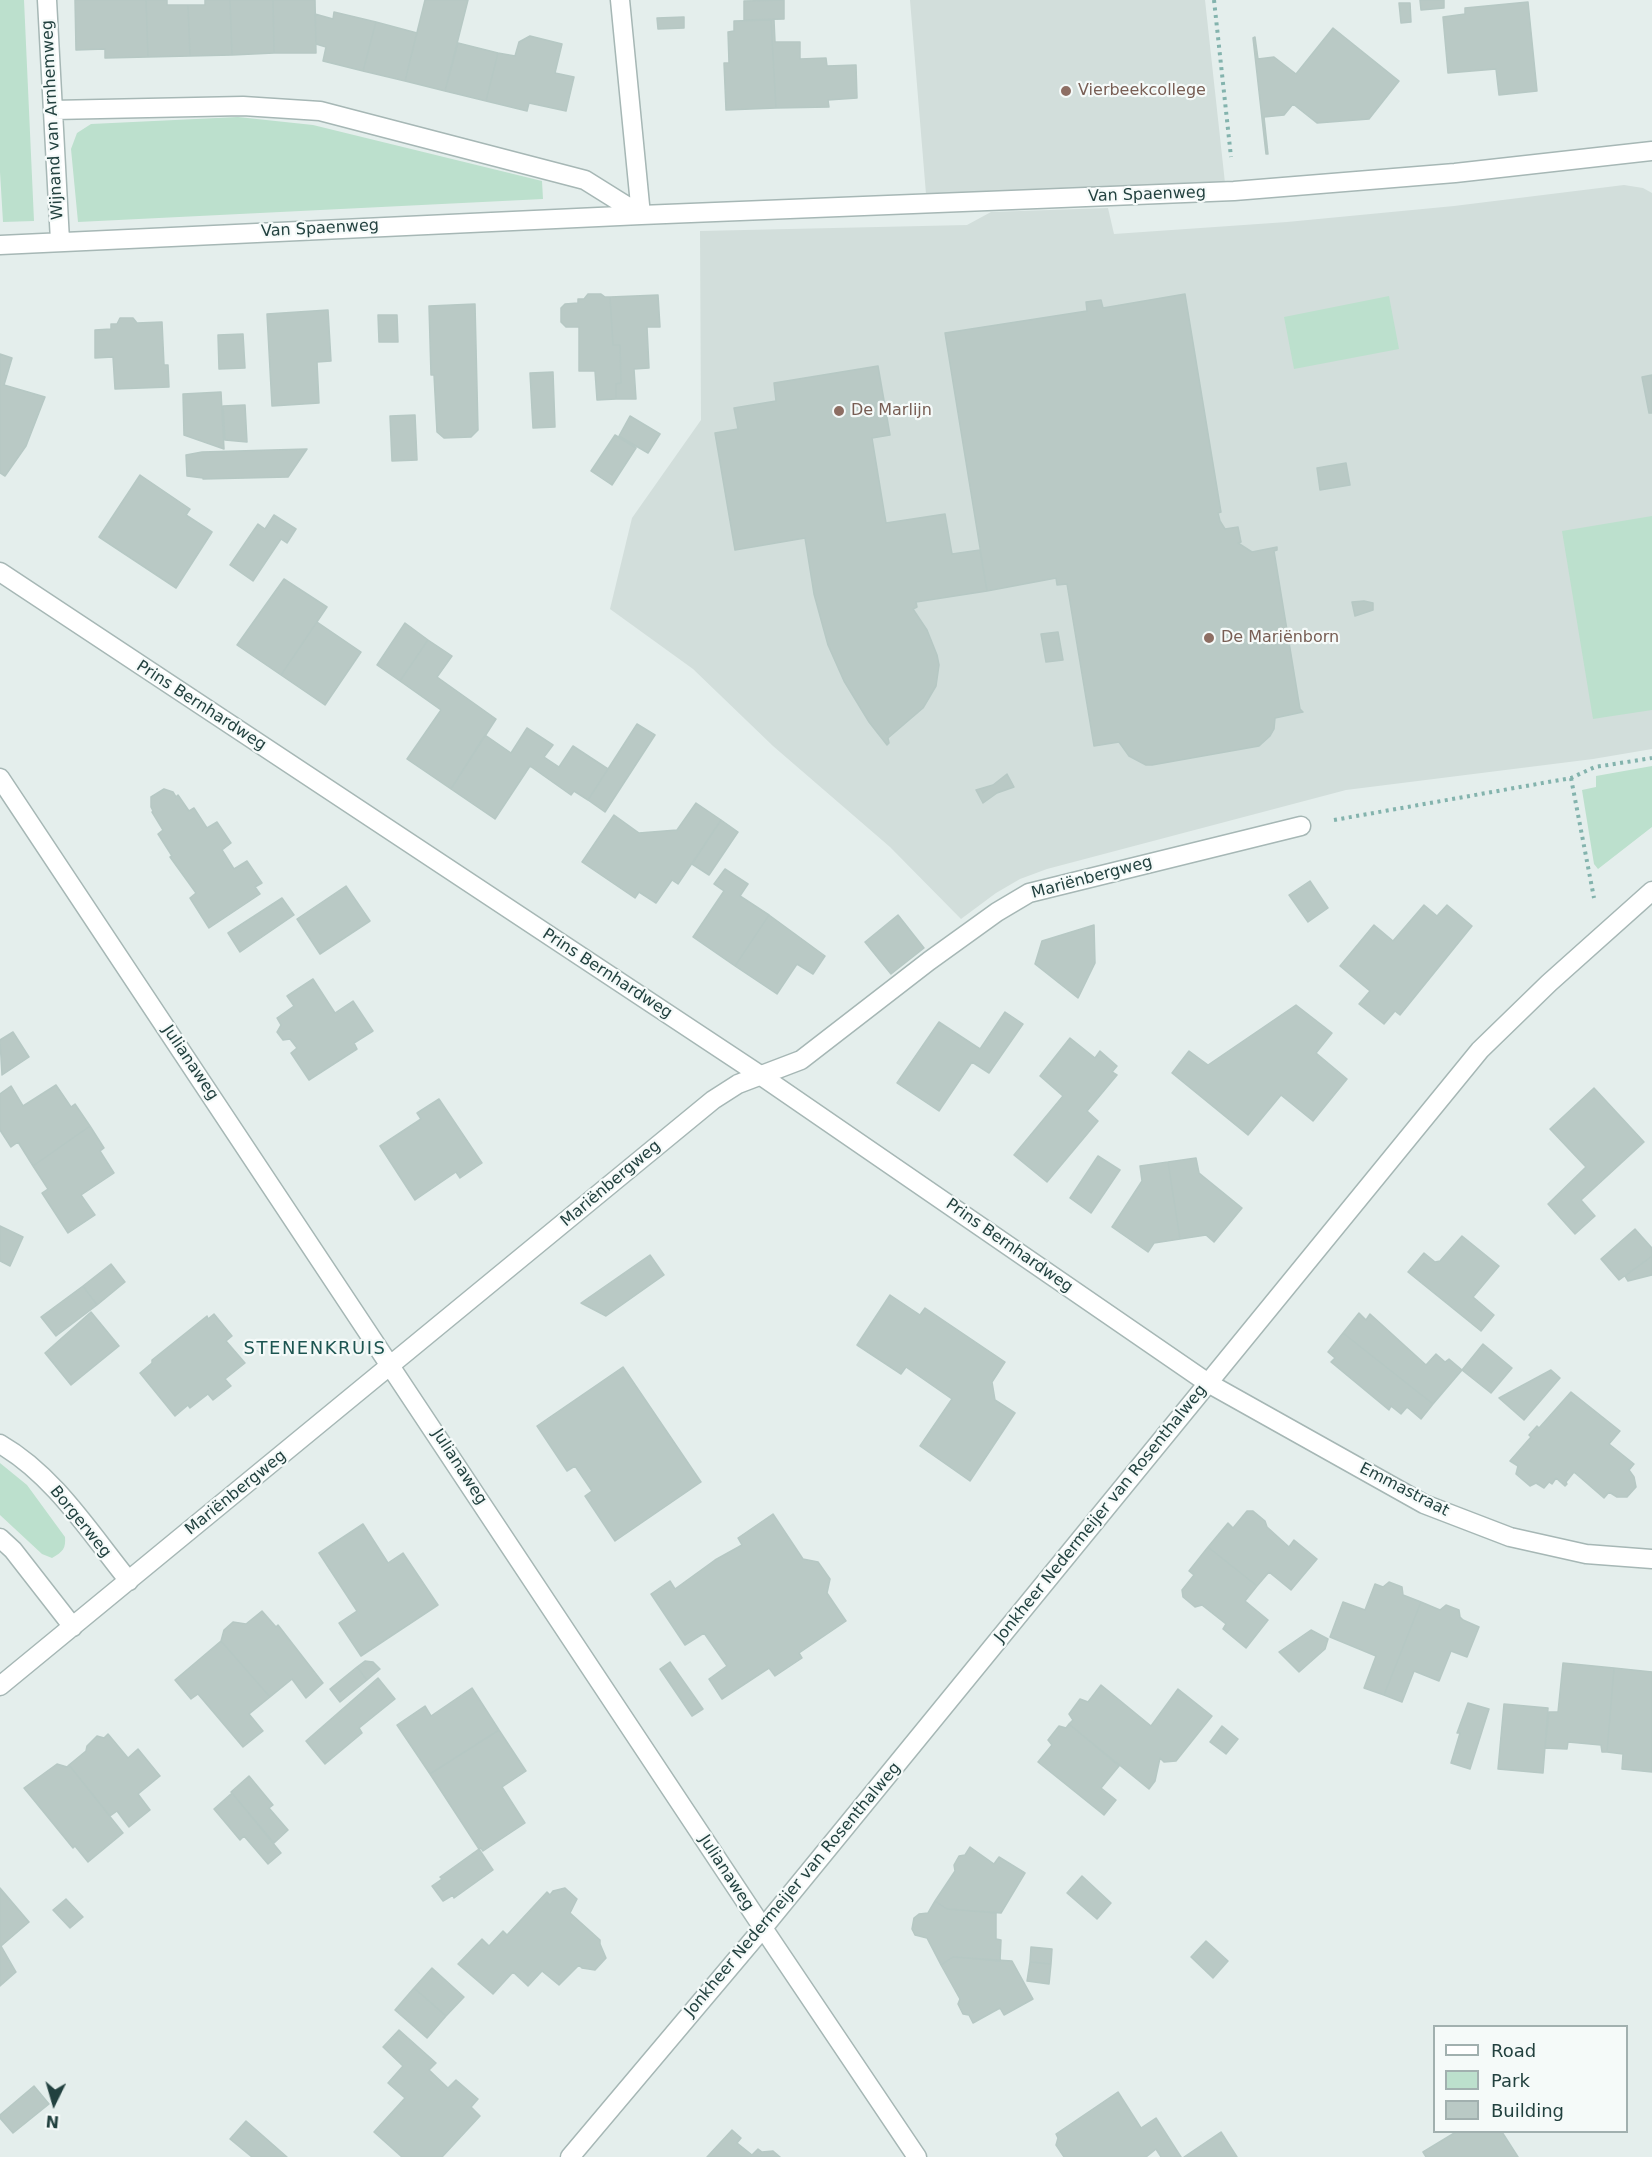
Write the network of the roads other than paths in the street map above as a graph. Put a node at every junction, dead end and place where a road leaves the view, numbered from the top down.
1 (47, 0) edge
2 (620, 0) edge
3 (53, 110) junction
4 (1652, 151) edge
5 (640, 215) junction
6 (60, 241) junction
7 (0, 245) edge
8 (0, 572) edge
9 (0, 778) edge
10 (1301, 826) road end
11 (1652, 891) edge
12 (760, 1075) junction
13 (391, 1365) junction
14 (1208, 1383) junction
15 (0, 1444) edge
16 (0, 1538) edge
17 (1652, 1559) edge
18 (129, 1581) junction
19 (73, 1628) junction
20 (0, 1686) edge
21 (763, 1928) junction
22 (570, 2157) edge
23 (917, 2157) edge

1 - 3 street, Wijnand van Arnhemweg
2 - 5 street
3 - 5 street
3 - 6 street, Wijnand van Arnhemweg
4 - 5 street, Van Spaenweg
5 - 6 street, Van Spaenweg
6 - 7 street, Van Spaenweg
8 - 12 street, Prins Bernhardweg
9 - 13 street, Julianaweg
10 - 12 street, Mariënbergweg
11 - 14 street, Jonkheer Nedermeijer van Rosenthalweg
12 - 13 street, Mariënbergweg
12 - 14 street, Prins Bernhardweg
13 - 18 street, Mariënbergweg
13 - 21 street, Julianaweg
14 - 17 street, Emmastraat
14 - 21 street, Jonkheer Nedermeijer van Rosenthalweg
15 - 18 street, Borgerweg
16 - 19 street
18 - 19 street, Mariënbergweg
19 - 20 street, Mariënbergweg
21 - 22 street, Jonkheer Nedermeijer van Rosenthalweg
21 - 23 street, Julianaweg

